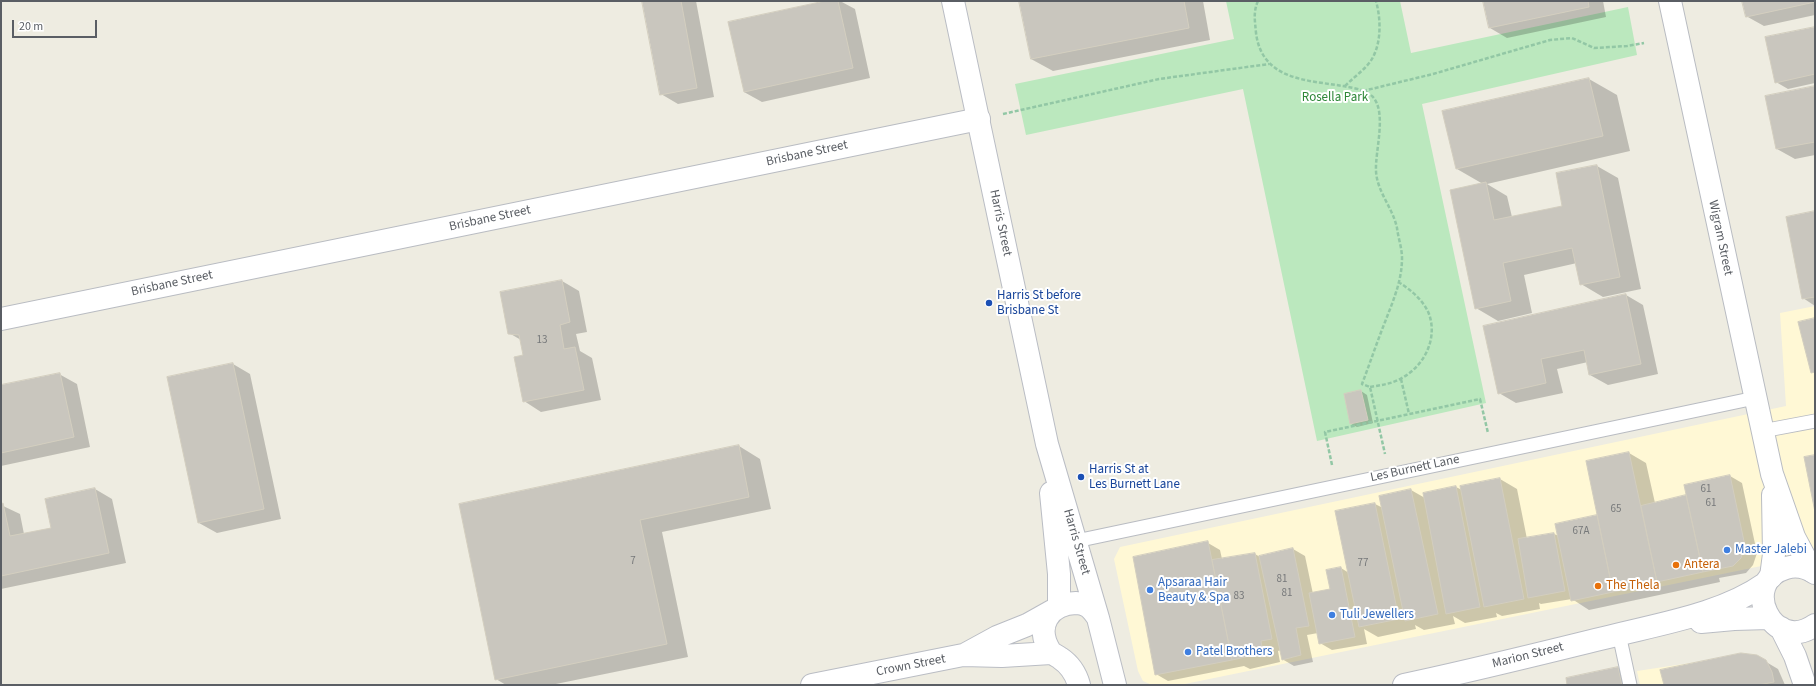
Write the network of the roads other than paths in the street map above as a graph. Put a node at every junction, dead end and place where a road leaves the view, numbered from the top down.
1 (953, 1) edge
2 (1670, 1) edge
3 (979, 119) junction
4 (1, 319) edge
5 (1755, 398) junction
6 (1815, 421) edge
7 (1762, 432) junction
8 (1047, 444) junction
9 (1772, 474) junction
10 (1076, 541) junction
11 (1813, 572) edge
12 (1769, 580) junction
13 (1056, 609) junction
14 (1098, 618) junction
15 (1775, 623) junction
16 (1815, 625) edge
17 (1652, 627) junction
18 (1619, 634) junction
19 (1050, 653) junction
20 (963, 655) junction
21 (1454, 680) edge
22 (812, 685) edge
23 (1079, 685) edge
24 (1115, 685) edge
25 (1404, 685) edge
26 (1630, 685) edge
27 (1806, 685) edge

1 - 3 street, Harris Street
2 - 5 street, Wigram Street
3 - 4 street, Brisbane Street
3 - 8 street, Harris Street
5 - 7 street, Wigram Street
5 - 10 lane, Les Burnett Lane
6 - 7 lane
7 - 9 street, Wigram Street
8 - 10 street, Harris Street
8 - 13 street, Harris Street
9 - 11 street, Wigram Street
9 - 12 street, Wigram Street
10 - 14 street, Harris Street
11 - 12 street, Marion Street
12 - 15 street, Wigram Street
12 - 17 street, Marion Street
13 - 14 street, Crown Street
13 - 19 street
13 - 20 street, Crown Street
14 - 24 street, Harris Street
15 - 16 street, Marion Street
15 - 17 street, Marion Street
15 - 27 street
17 - 18 street, Marion Street
18 - 21 street, Marion Street
18 - 26 lane
19 - 20 street, Crown Street
19 - 23 street
20 - 22 street, Crown Street
21 - 25 street, Marion Street

